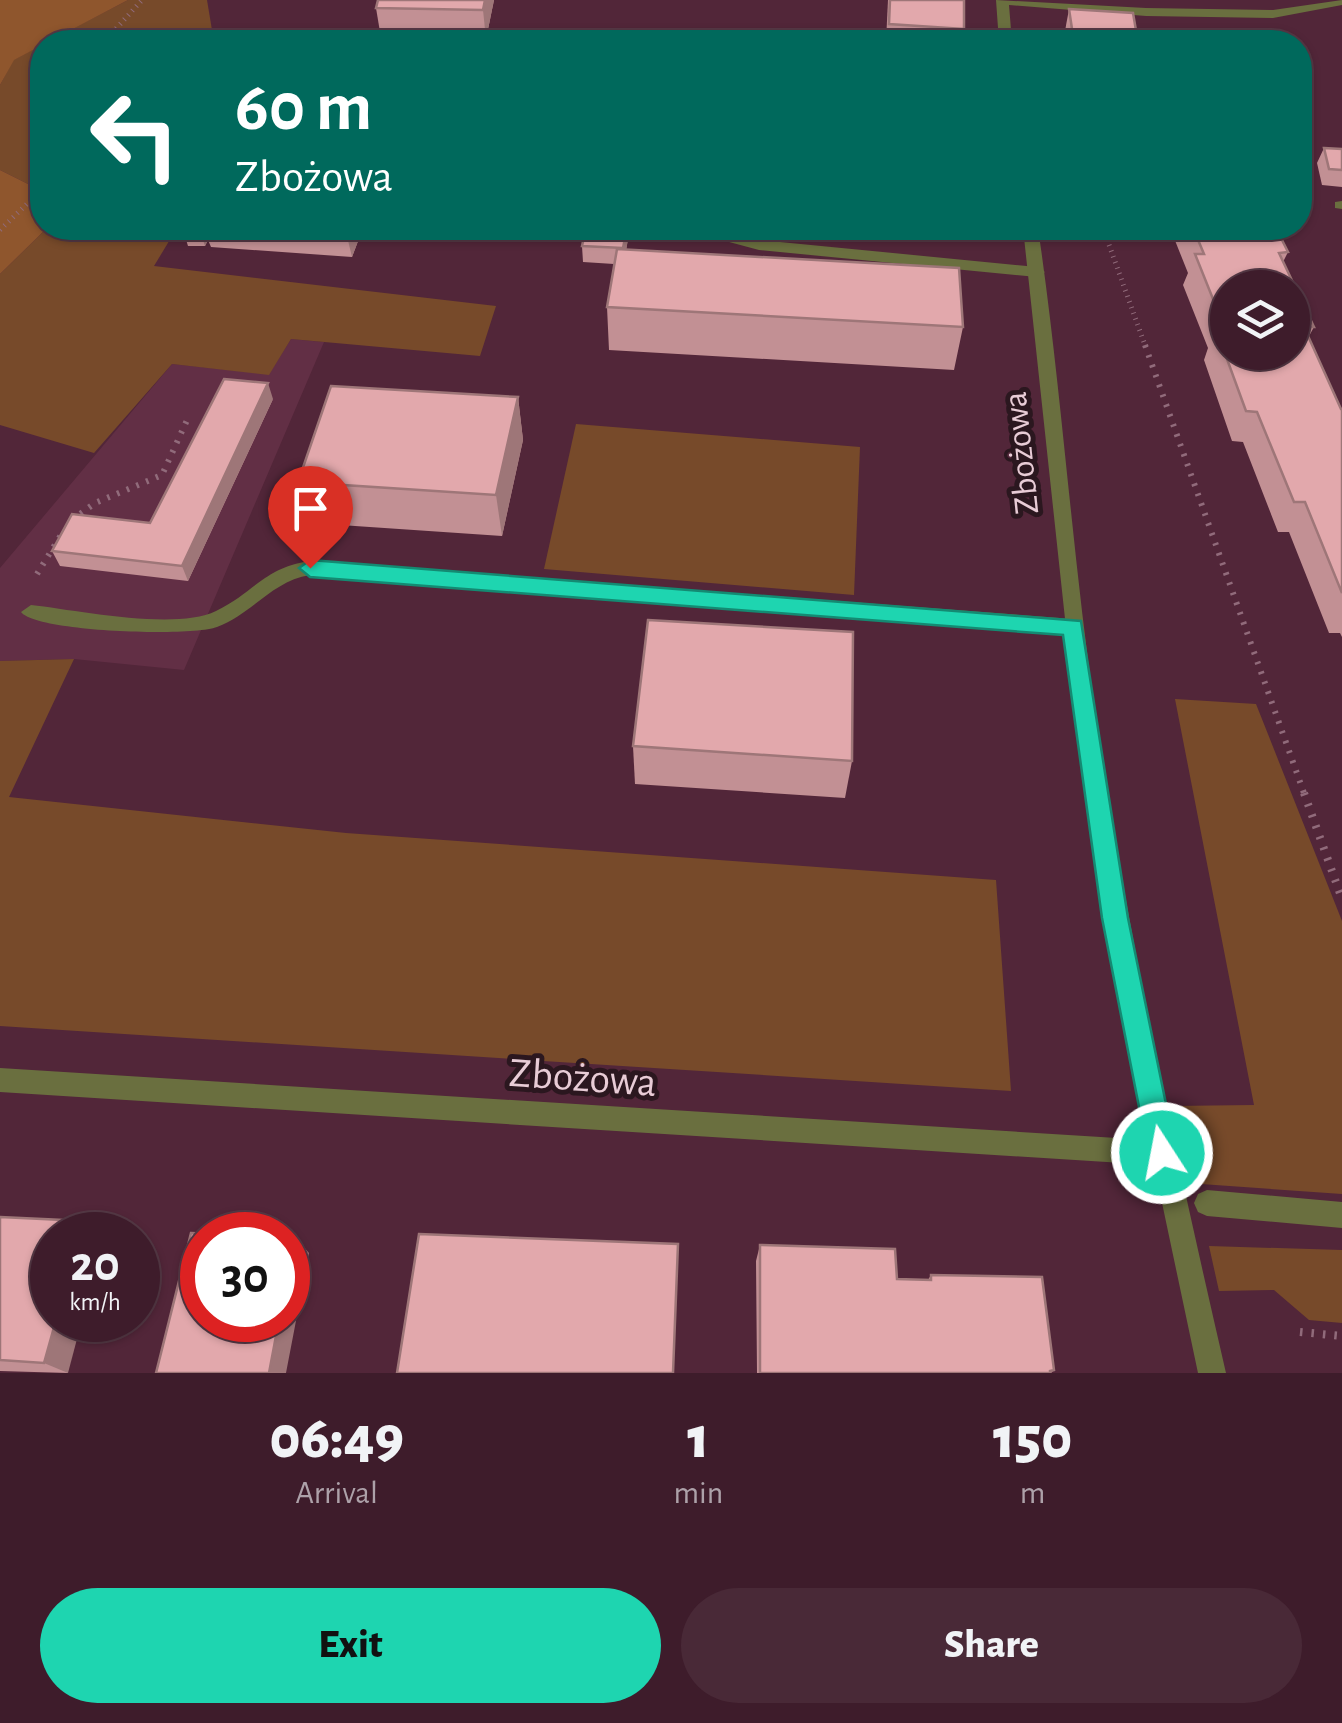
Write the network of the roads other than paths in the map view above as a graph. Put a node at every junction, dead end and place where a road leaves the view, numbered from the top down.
1 (1002, 0) edge
2 (1342, 1) edge
3 (1005, 30) edge
4 (740, 240) edge
5 (1032, 240) edge
6 (1037, 272) junction
7 (31, 612) road end
8 (1073, 627) junction
9 (0, 1080) edge
10 (1162, 1153) junction
11 (1207, 1203) dead end
12 (1342, 1215) edge
13 (1212, 1373) edge

1 - 2 street
1 - 3 street
4 - 6 street
5 - 6 street, Zbożowa
6 - 8 street, Zbożowa
7 - 8 street
8 - 10 street, Zbożowa
9 - 10 street, Zbożowa
10 - 13 street, Zbożowa
11 - 12 street

